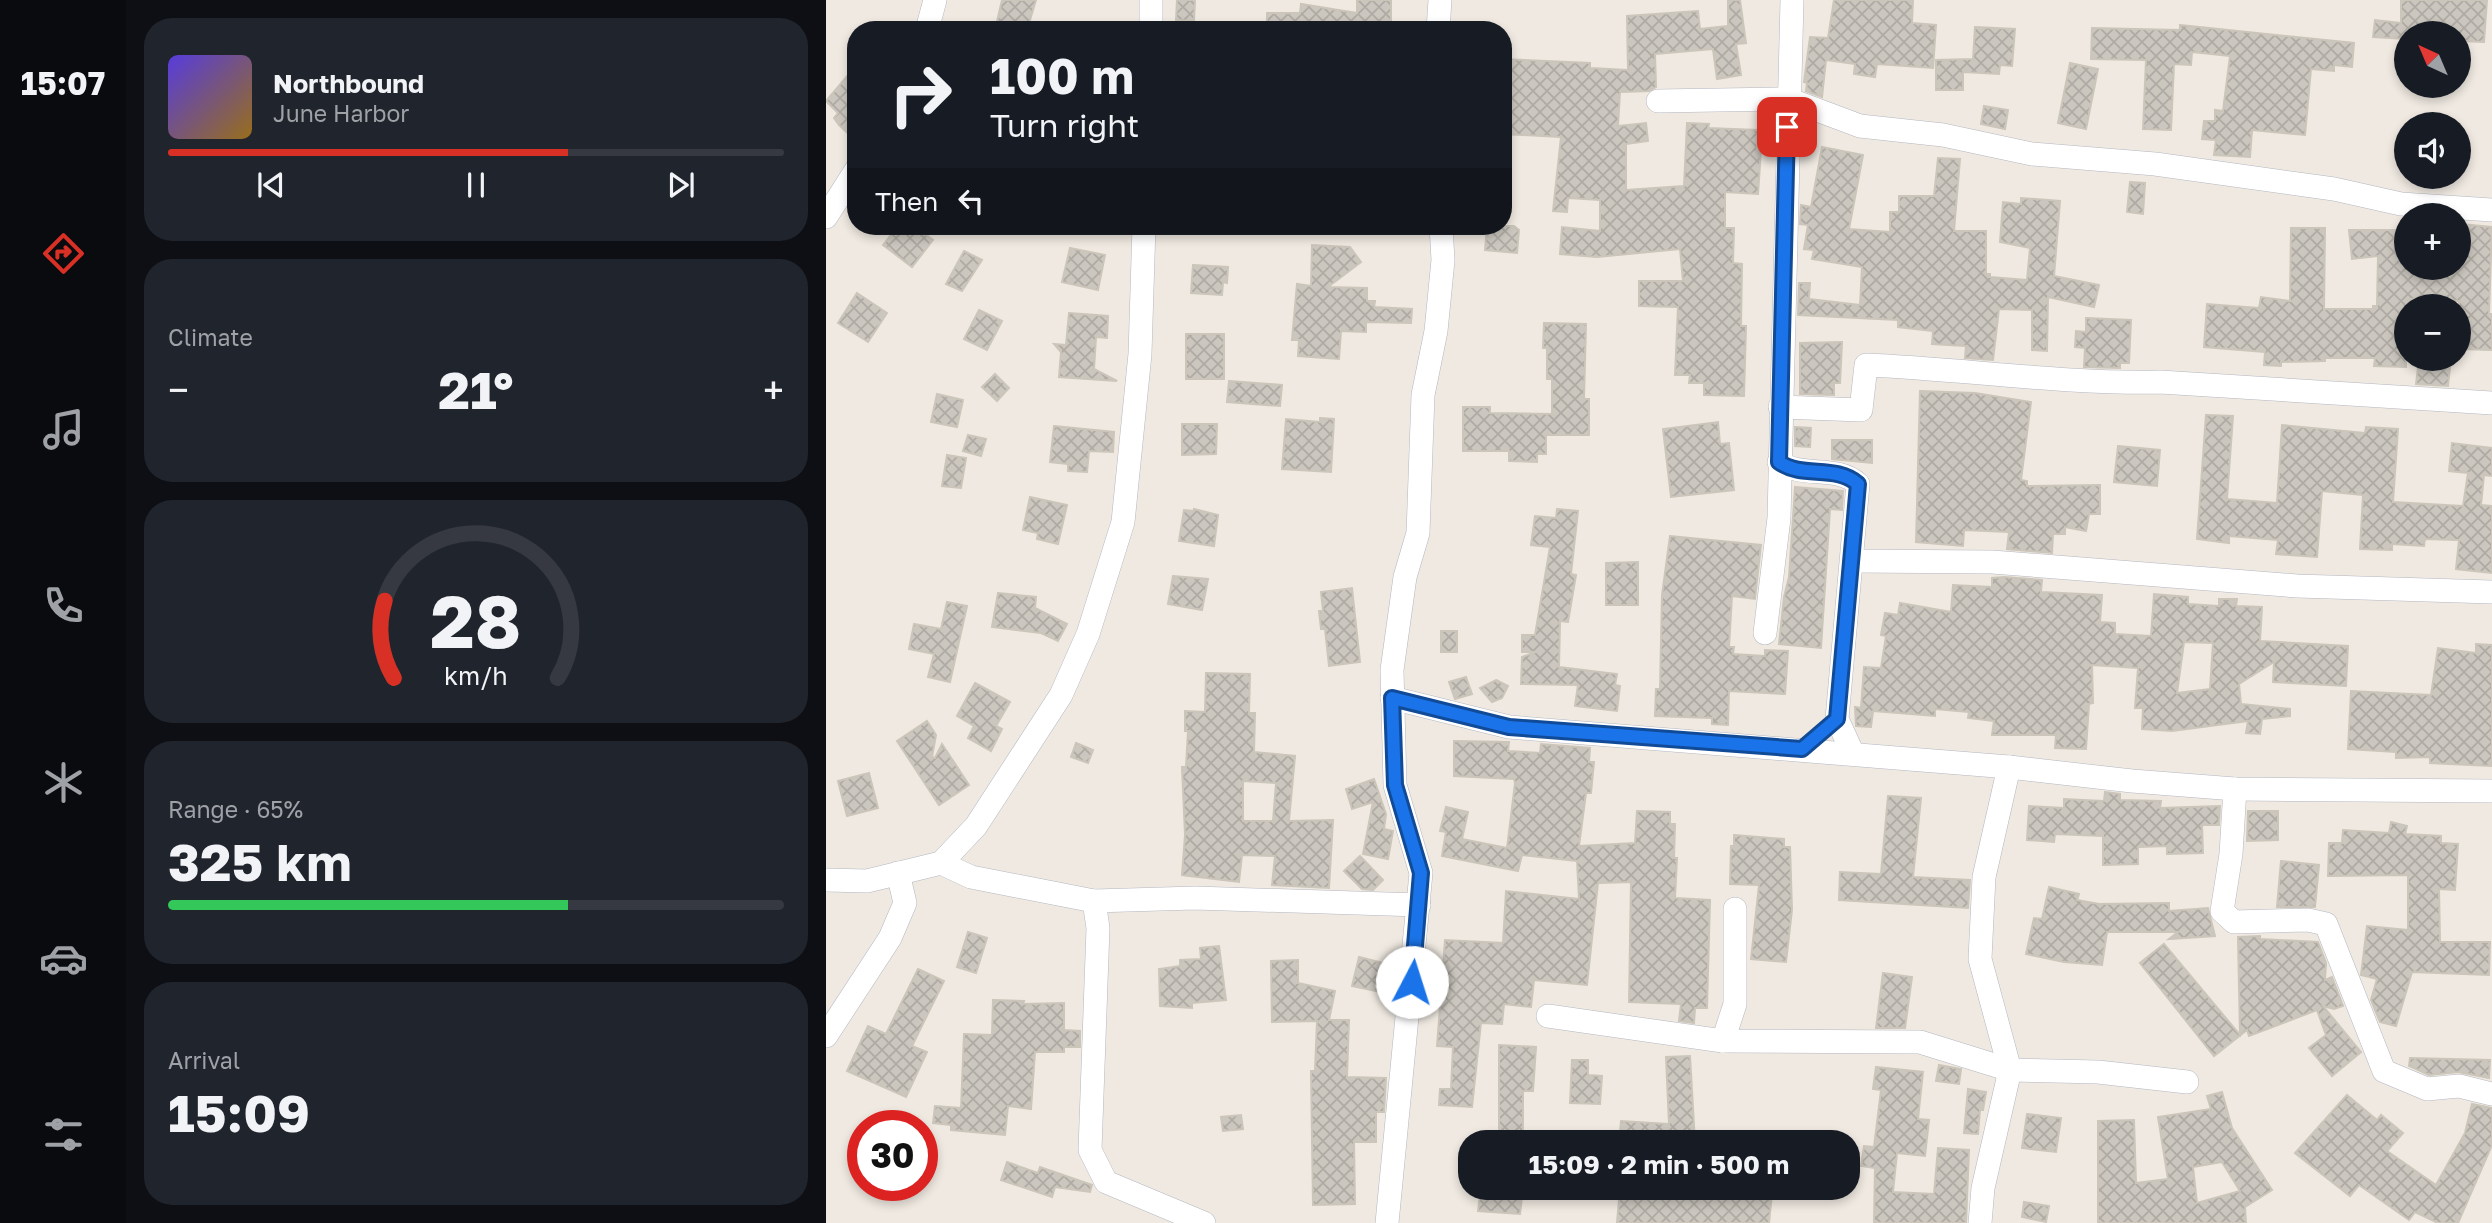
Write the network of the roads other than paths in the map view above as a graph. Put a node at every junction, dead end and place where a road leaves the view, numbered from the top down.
1 (935, 0) edge
2 (1151, 0) edge
3 (1440, 0) edge
4 (1792, 0) edge
5 (929, 21) edge
6 (1151, 21) edge
7 (1439, 21) edge
8 (1788, 99) junction
9 (1658, 101) dead end
10 (847, 184) edge
11 (2492, 210) edge
12 (826, 217) edge
13 (1144, 235) edge
14 (1442, 235) edge
15 (2492, 403) edge
16 (1780, 407) junction
17 (1779, 462) junction
18 (1853, 561) junction
19 (2492, 592) edge
20 (1765, 633) dead end
21 (1392, 698) junction
22 (1837, 719) junction
23 (1802, 749) junction
24 (1853, 754) junction
25 (2009, 767) junction
26 (2235, 789) junction
27 (2492, 791) edge
28 (941, 863) junction
29 (898, 873) junction
30 (826, 880) edge
31 (1094, 901) junction
32 (1419, 905) junction
33 (1735, 909) dead end
34 (1548, 1016) dead end
35 (826, 1036) edge
36 (1723, 1041) junction
37 (2010, 1070) junction
38 (2187, 1082) dead end
39 (2492, 1094) edge
40 (1204, 1223) edge
41 (1387, 1223) edge
42 (1980, 1223) edge

1 - 5 street
2 - 6 street
3 - 7 street
4 - 8 street
8 - 9 street
8 - 11 street
8 - 16 street
10 - 12 street
13 - 28 street
14 - 21 street
15 - 16 street
16 - 17 street
17 - 18 street
17 - 20 street
18 - 19 street
18 - 22 street
21 - 23 street
21 - 32 street
22 - 23 street
22 - 24 street
23 - 24 street
24 - 25 street
25 - 26 street
25 - 37 street
26 - 27 street
26 - 39 street
28 - 29 street
28 - 31 street
29 - 30 street
29 - 35 street
31 - 32 street
31 - 40 street
32 - 41 street
33 - 36 street
34 - 36 street
36 - 37 street
37 - 38 street
37 - 42 street

